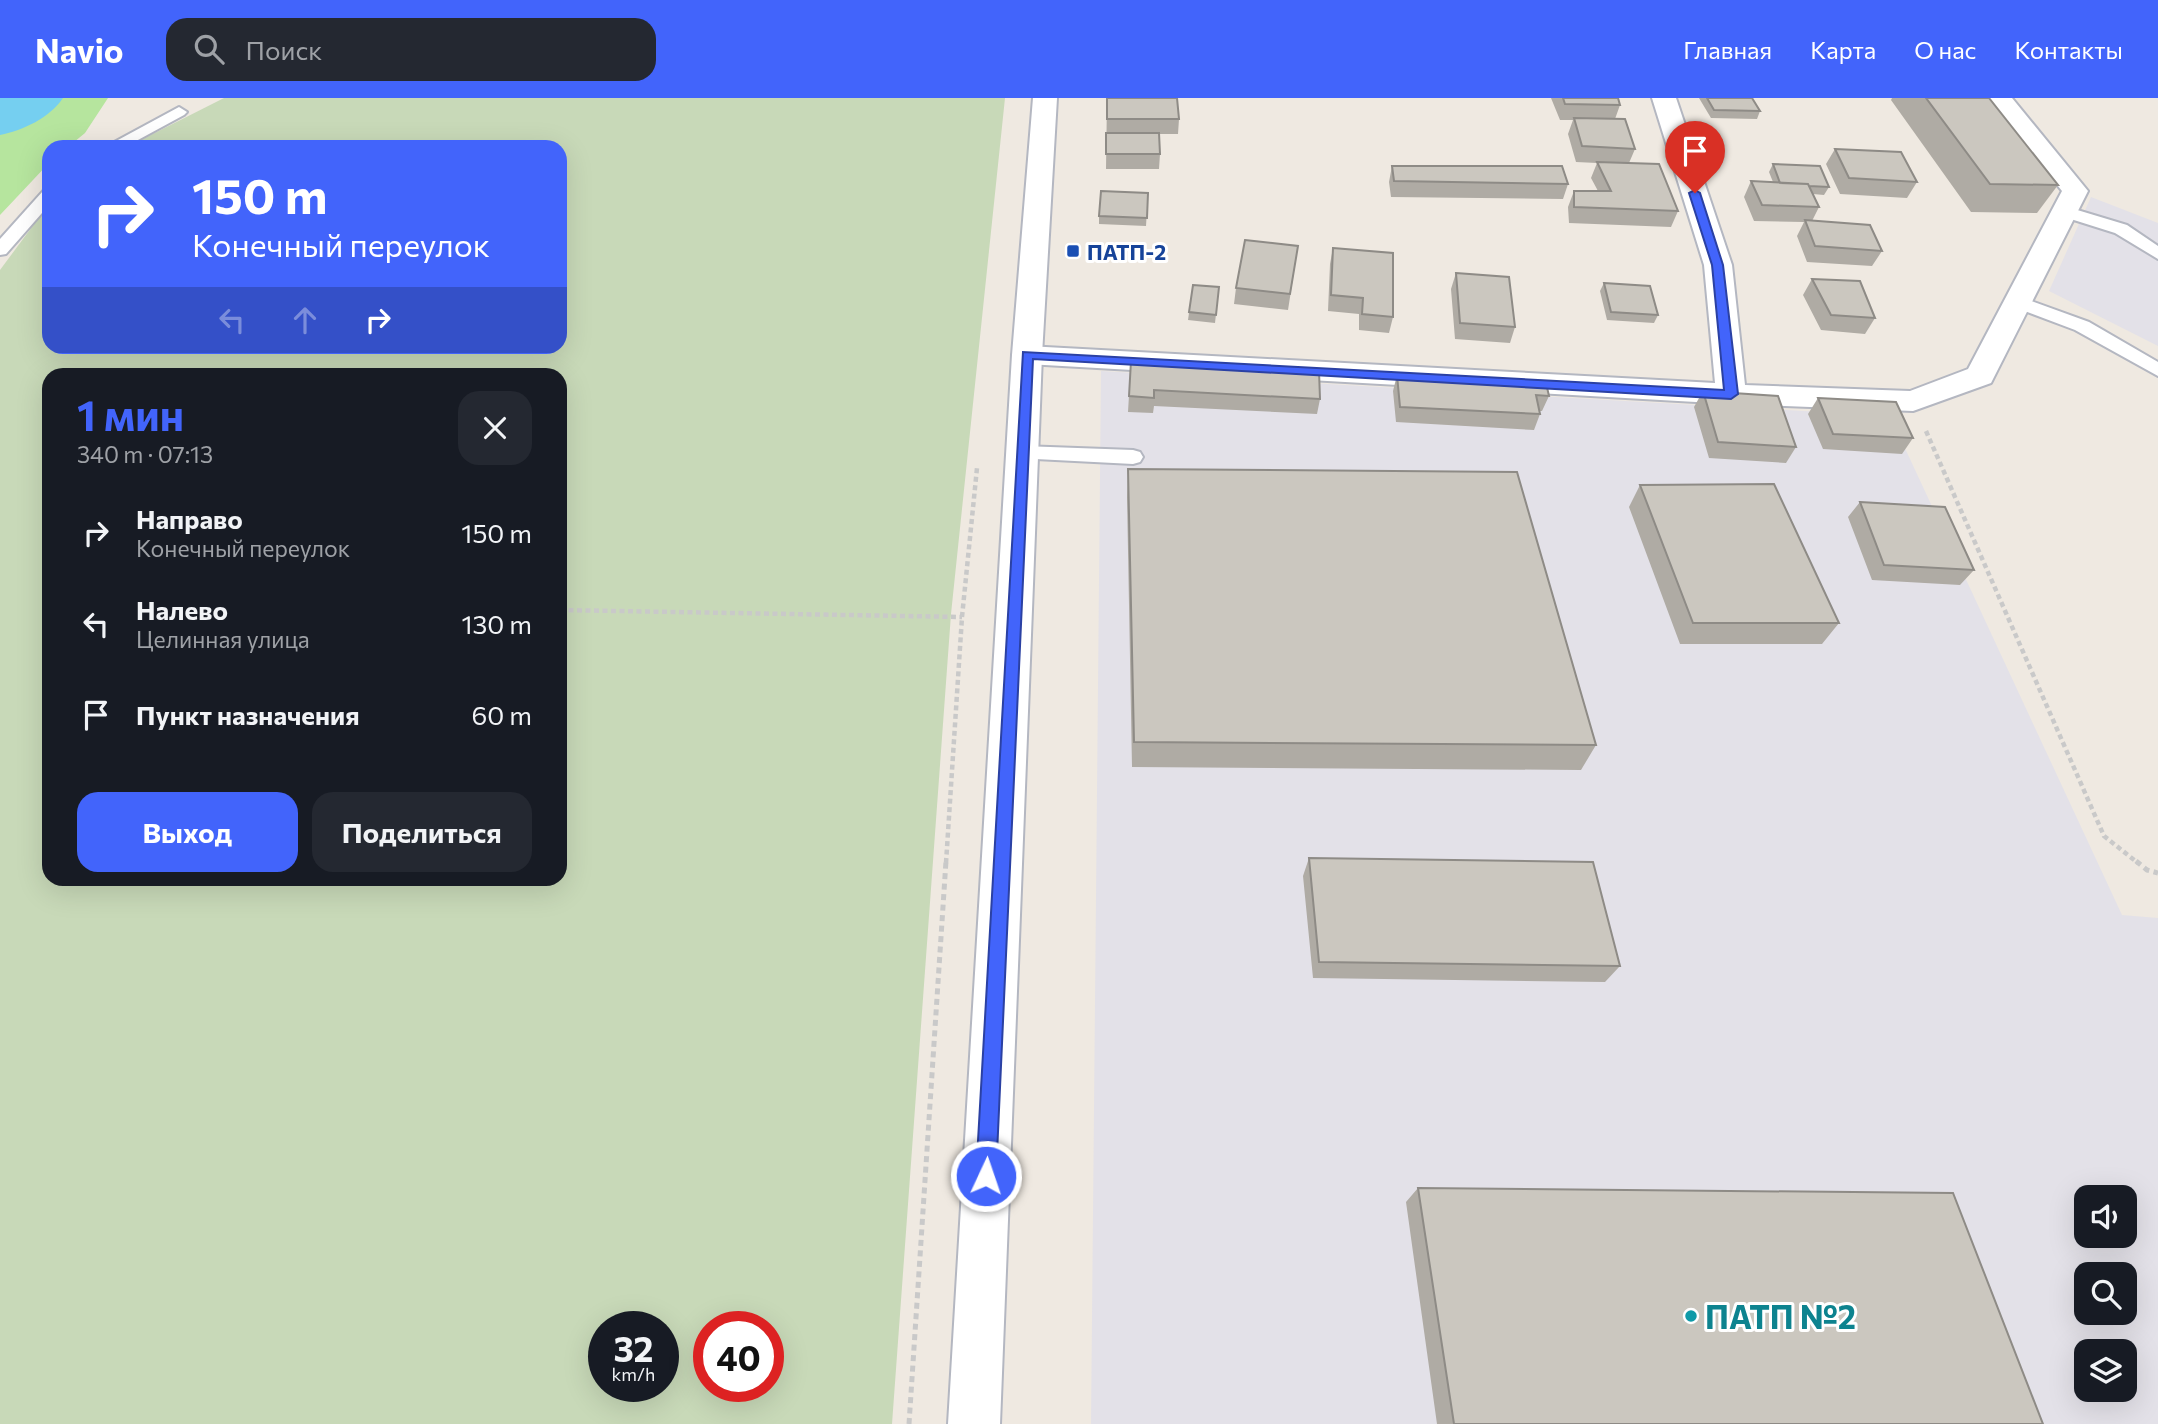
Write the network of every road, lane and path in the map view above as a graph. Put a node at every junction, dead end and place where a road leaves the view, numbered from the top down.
1 (1045, 98) edge
2 (1664, 98) edge
3 (1999, 98) edge
4 (180, 112) dead end
5 (126, 140) edge
6 (42, 203) edge
7 (2064, 211) junction
8 (0, 250) edge
9 (2158, 254) edge
10 (2020, 303) junction
11 (1027, 355) junction
12 (2158, 370) edge
13 (1731, 394) junction
14 (1913, 401) junction
15 (1022, 453) junction
16 (1133, 457) dead end
17 (977, 466) dead end
18 (567, 610) edge
19 (962, 617) junction
20 (2158, 873) edge
21 (909, 1424) edge
22 (974, 1424) edge

1 - 11 street
2 - 13 street
3 - 7 street
4 - 5 lane
6 - 8 lane
7 - 9 lane
7 - 10 street
10 - 12 lane
10 - 14 street
11 - 13 street
11 - 15 street
13 - 14 street
14 - 20 path
15 - 16 lane
15 - 22 street
17 - 19 path
18 - 19 path
19 - 21 path

